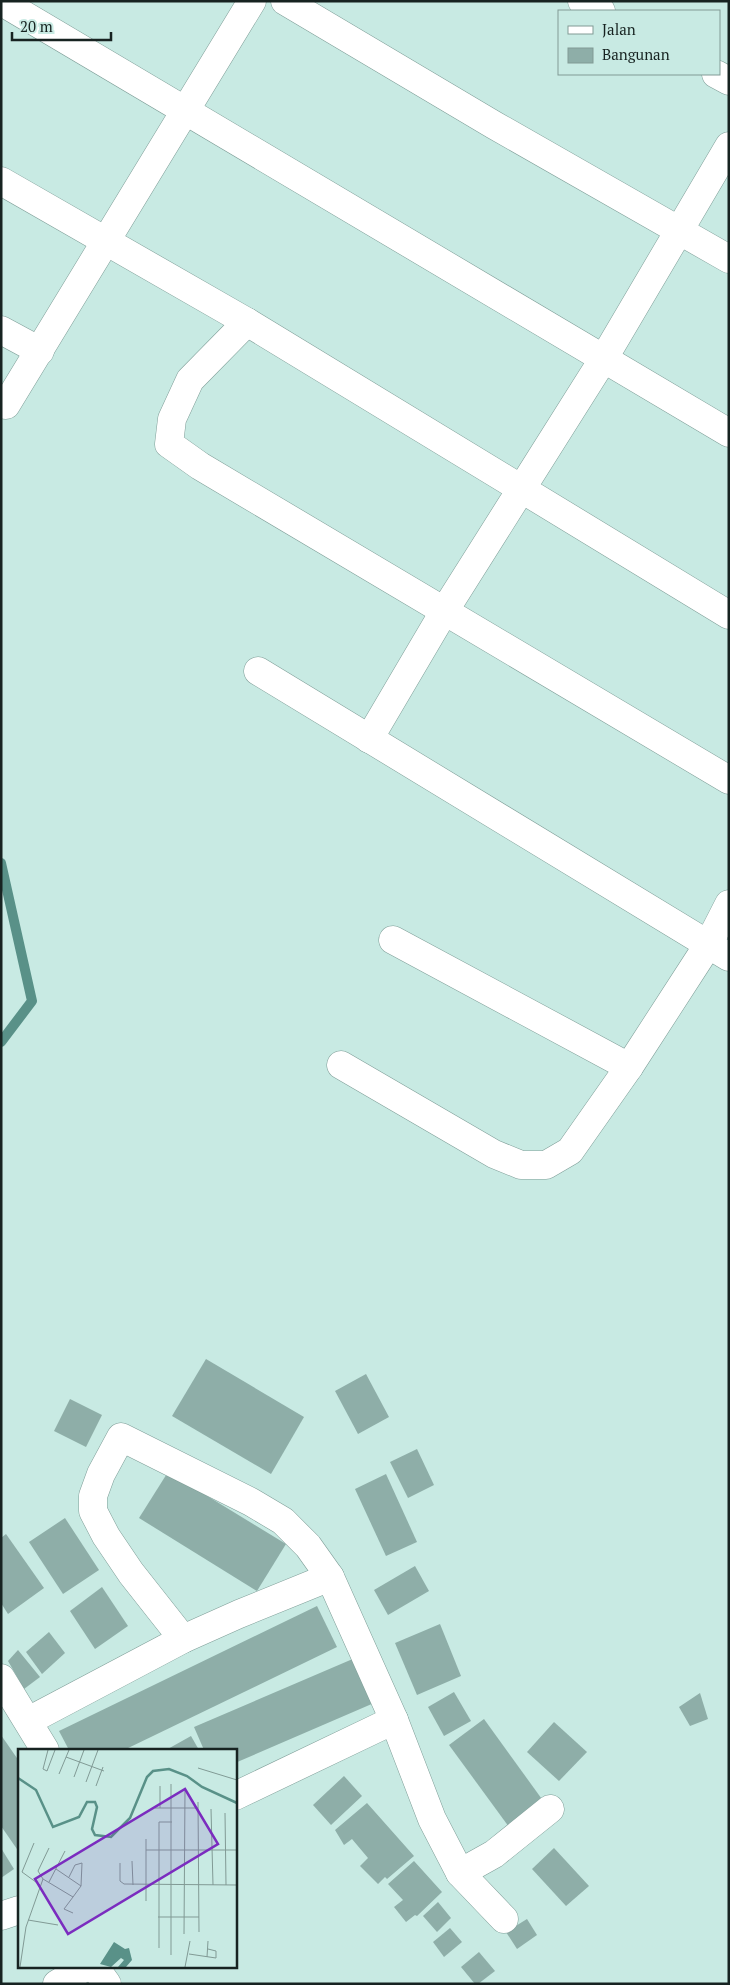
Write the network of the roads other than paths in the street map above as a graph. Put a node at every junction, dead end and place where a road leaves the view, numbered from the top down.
1 (252, 1) edge
2 (285, 1) edge
3 (582, 1) edge
4 (2, 2) edge
5 (599, 10) edge
6 (718, 75) edge
7 (729, 81) edge
8 (185, 111) junction
9 (729, 146) edge
10 (1, 181) edge
11 (680, 231) junction
12 (108, 241) junction
13 (729, 259) edge
14 (248, 322) junction
15 (1, 330) edge
16 (40, 351) junction
17 (604, 358) junction
18 (6, 405) dead end
19 (729, 433) edge
20 (522, 489) junction
21 (445, 610) junction
22 (729, 615) edge
23 (258, 671) dead end
24 (369, 739) junction
25 (729, 780) edge
26 (729, 904) edge
27 (392, 940) dead end
28 (718, 951) edge
29 (341, 1065) dead end
30 (629, 1067) junction
31 (330, 1577) junction
32 (183, 1639) junction
33 (1, 1678) edge
34 (394, 1720) junction
35 (28, 1721) junction
36 (44, 1749) edge
37 (236, 1796) edge
38 (550, 1809) dead end
39 (460, 1872) junction
40 (18, 1910) edge
41 (1, 1916) edge
42 (504, 1919) dead end
43 (84, 1968) edge
44 (95, 1968) edge
45 (57, 1984) edge
46 (107, 1984) edge

1 - 8 street
2 - 11 street
3 - 5 street
4 - 8 street
6 - 7 street
8 - 12 street
8 - 17 street
9 - 11 street
10 - 12 street
11 - 13 street
11 - 17 street
12 - 14 street
12 - 16 street
14 - 20 street
14 - 21 street
15 - 16 street
16 - 18 street
17 - 19 street
17 - 20 street
20 - 21 street
20 - 22 street
21 - 24 street
21 - 25 street
23 - 24 street
24 - 28 street
26 - 28 street
27 - 30 street
28 - 30 street
29 - 30 street
31 - 32 street
31 - 32 street
31 - 34 street
32 - 35 street
33 - 35 street
34 - 37 street
34 - 39 street
35 - 36 street
38 - 39 street
39 - 42 street
40 - 41 street
43 - 45 street
44 - 46 street

